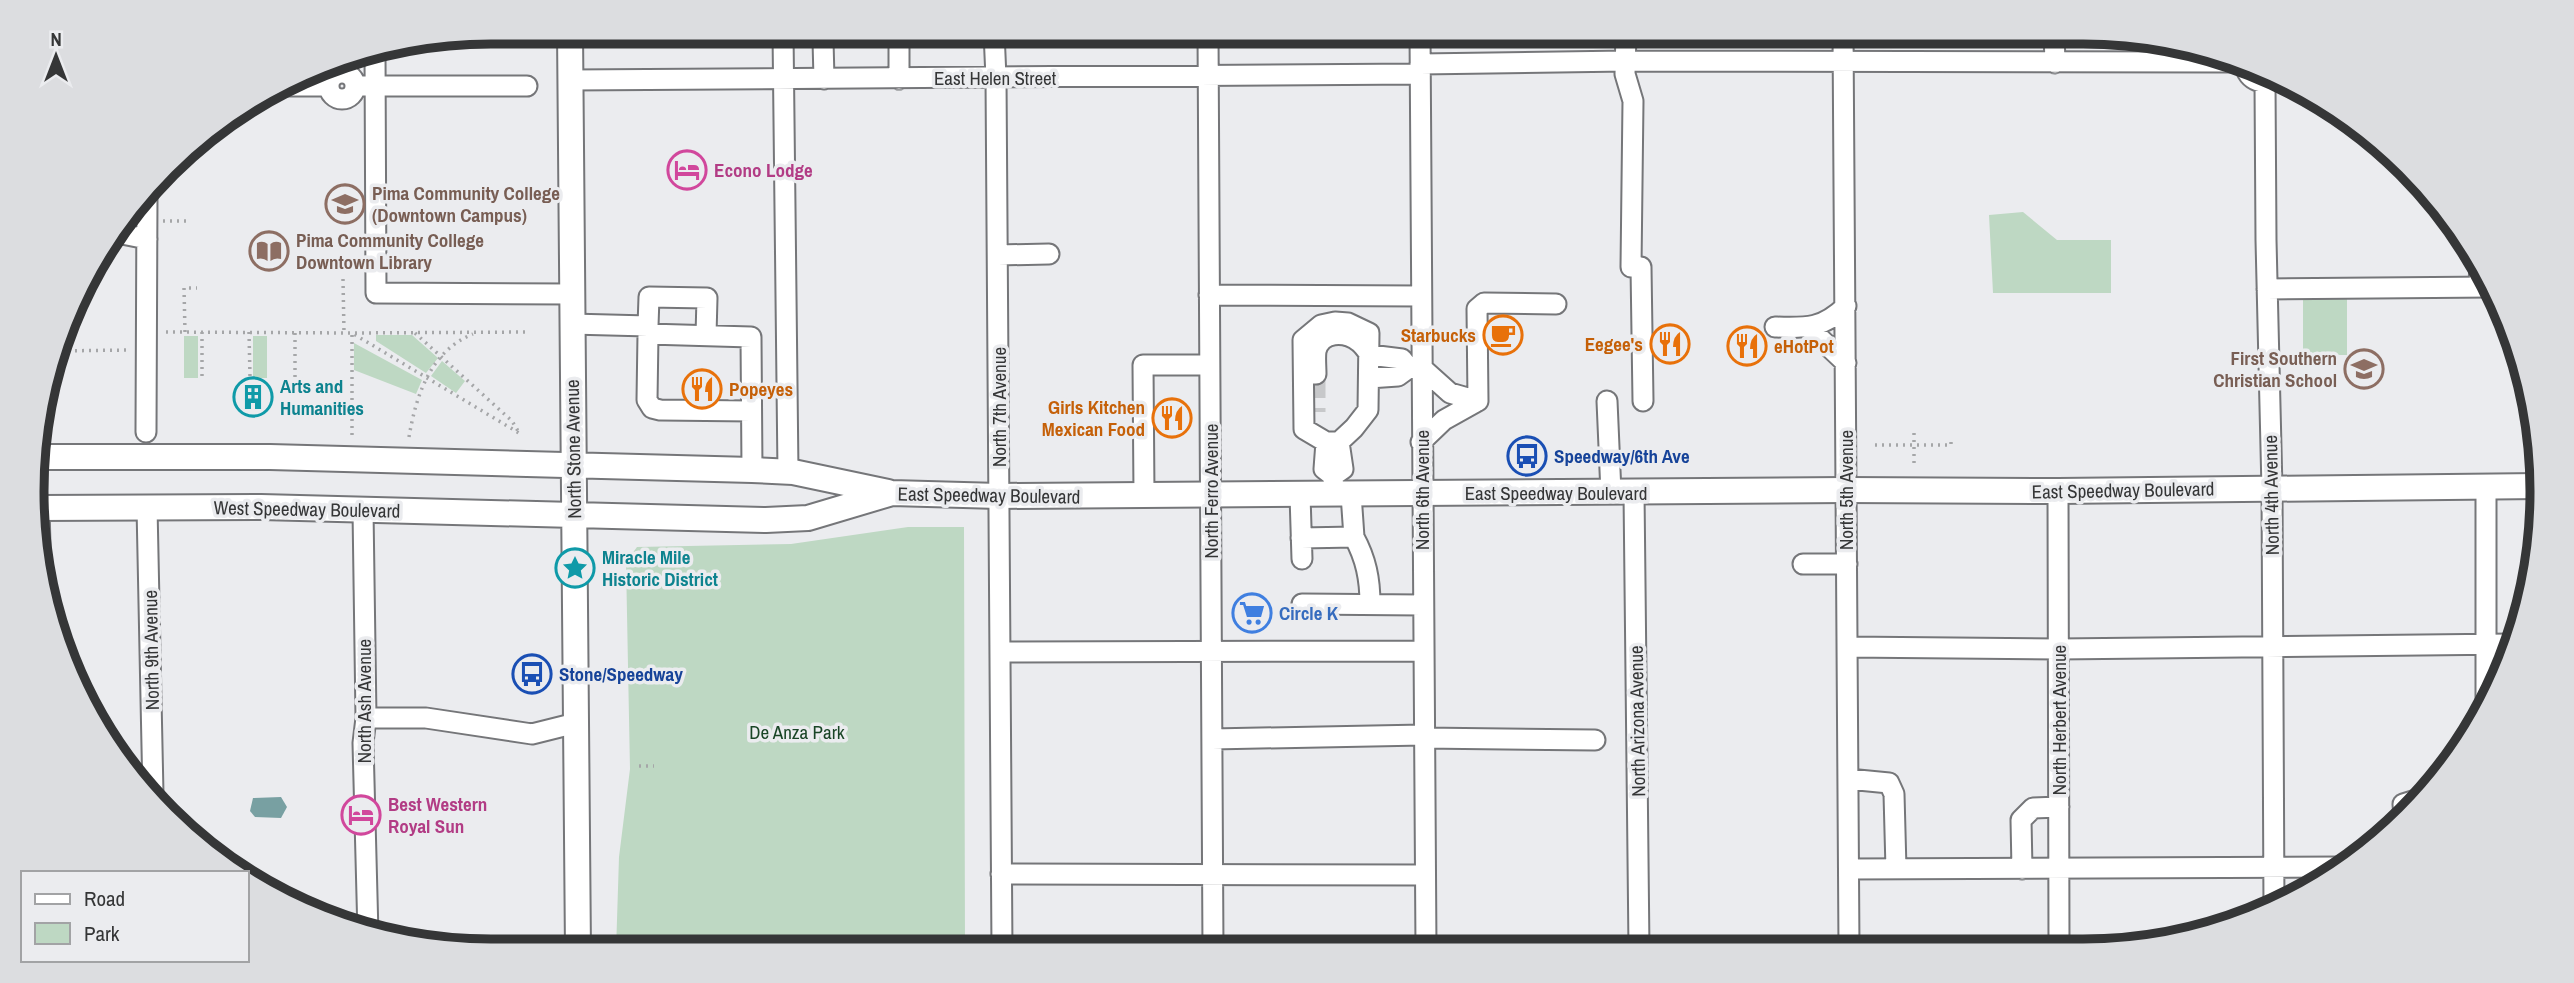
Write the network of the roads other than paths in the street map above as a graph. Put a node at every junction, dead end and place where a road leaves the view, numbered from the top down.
1 (570, 44) edge
2 (783, 44) edge
3 (823, 44) edge
4 (899, 44) edge
5 (995, 44) edge
6 (1208, 44) edge
7 (1420, 44) edge
8 (1626, 44) edge
9 (1843, 44) edge
10 (2054, 44) edge
11 (375, 59) edge
12 (1626, 61) junction
13 (1843, 62) junction
14 (2055, 62) junction
15 (2207, 62) edge
16 (1420, 69) junction
17 (348, 72) edge
18 (1209, 76) junction
19 (996, 78) junction
20 (824, 79) junction
21 (899, 79) junction
22 (570, 80) junction
23 (783, 80) junction
24 (302, 86) edge
25 (375, 86) junction
26 (527, 86) dead end
27 (2273, 86) edge
28 (147, 206) edge
29 (147, 230) junction
30 (127, 232) edge
31 (1049, 254) dead end
32 (998, 255) junction
33 (2481, 287) edge
34 (2267, 289) junction
35 (572, 294) junction
36 (1209, 295) junction
37 (1421, 296) junction
38 (1556, 304) dead end
39 (1846, 306) junction
40 (571, 324) junction
41 (1775, 327) dead end
42 (1809, 328) junction
43 (648, 330) junction
44 (706, 335) junction
45 (1370, 355) junction
46 (1846, 363) junction
47 (1209, 365) junction
48 (1415, 367) junction
49 (1369, 378) junction
50 (1316, 379) tunnel mouth
51 (1478, 401) junction
52 (1607, 401) dead end
53 (1643, 401) dead end
54 (751, 411) junction
55 (1316, 412) tunnel mouth
56 (1304, 429) junction
57 (146, 432) dead end
58 (1332, 442) junction
59 (1421, 442) junction
60 (46, 457) edge
61 (573, 465) junction
62 (752, 470) junction
63 (788, 472) junction
64 (2486, 486) junction
65 (2530, 486) edge
66 (1339, 488) junction
67 (2272, 489) junction
68 (1846, 490) junction
69 (2059, 491) junction
70 (1622, 492) junction
71 (892, 493) junction
72 (1422, 493) junction
73 (1144, 495) junction
74 (1211, 495) junction
75 (1300, 495) junction
76 (999, 496) junction
77 (147, 507) junction
78 (45, 508) edge
79 (363, 510) junction
80 (575, 517) junction
81 (1354, 537) junction
82 (1301, 538) junction
83 (1302, 559) dead end
84 (1803, 564) dead end
85 (1847, 564) junction
86 (1302, 604) dead end
87 (1370, 604) junction
88 (1422, 605) junction
89 (2503, 643) edge
90 (2487, 644) junction
91 (2272, 646) junction
92 (1847, 647) junction
93 (2059, 649) junction
94 (1211, 651) junction
95 (1423, 651) junction
96 (1000, 652) junction
97 (2486, 685) edge
98 (366, 718) junction
99 (576, 723) junction
100 (1423, 737) junction
101 (1212, 739) junction
102 (1595, 740) dead end
103 (1848, 779) junction
104 (153, 784) edge
105 (2059, 807) junction
106 (2274, 867) junction
107 (2326, 867) edge
108 (1849, 869) junction
109 (1896, 869) junction
110 (2022, 869) junction
111 (2059, 870) junction
112 (1001, 874) junction
113 (1213, 874) junction
114 (1425, 875) junction
115 (2274, 896) edge
116 (368, 921) edge
117 (578, 939) edge
118 (1002, 939) edge
119 (1213, 939) edge
120 (1426, 939) edge
121 (1640, 939) edge
122 (1849, 939) edge
123 (2059, 939) edge

1 - 22 main road, North Stone Avenue
2 - 23 street
3 - 20 street
4 - 21 street
5 - 19 street, North 7th Avenue
6 - 18 street, North Ferro Avenue
7 - 16 street, North 6th Avenue
8 - 12 street
9 - 13 street, North 5th Avenue
10 - 14 street
11 - 25 street
12 - 13 street, East Helen Street
12 - 16 street, East Helen Street
12 - 53 street
13 - 14 street, East Helen Street
13 - 39 street, North 5th Avenue
14 - 15 street, East Helen Street
16 - 18 street, East Helen Street
16 - 37 street, North 6th Avenue
17 - 24 street
17 - 25 street
18 - 19 street, East Helen Street
18 - 36 street, North Ferro Avenue
19 - 21 street, East Helen Street
19 - 32 street, North 7th Avenue
20 - 21 street, East Helen Street
20 - 23 street, East Helen Street
22 - 23 street, East Helen Street
22 - 35 main road, North Stone Avenue
23 - 63 street
25 - 26 street
25 - 35 street
27 - 34 street, North 4th Avenue
28 - 29 street
29 - 30 street
29 - 57 street
31 - 32 street
32 - 76 street, North 7th Avenue
33 - 34 street
34 - 67 street, North 4th Avenue
35 - 40 main road, North Stone Avenue
36 - 37 street
36 - 47 street, North Ferro Avenue
37 - 48 street, North 6th Avenue
38 - 51 street
39 - 42 street
39 - 46 street, North 5th Avenue
40 - 43 street
40 - 61 main road, North Stone Avenue
41 - 42 street
42 - 46 street
43 - 44 street
43 - 44 street
43 - 54 street
44 - 54 street
45 - 48 street
45 - 49 street
45 - 50 street
45 - 56 street
46 - 68 street, North 5th Avenue
47 - 73 street
47 - 74 street, North Ferro Avenue
48 - 49 street
48 - 51 street
48 - 59 street, North 6th Avenue
49 - 58 street
51 - 59 street
52 - 70 street, North Arizona Avenue
54 - 62 street
55 - 56 street
56 - 58 street
58 - 66 street
59 - 72 street, North 6th Avenue
60 - 61 main road
61 - 62 main road
61 - 80 main road, North Stone Avenue
62 - 63 main road
63 - 71 main road
64 - 65 main road, East Speedway Boulevard
64 - 67 main road, East Speedway Boulevard
64 - 90 street
66 - 72 main road, East Speedway Boulevard
66 - 75 main road, East Speedway Boulevard
66 - 81 street
67 - 69 main road, East Speedway Boulevard
67 - 91 street, North 4th Avenue
68 - 69 main road, East Speedway Boulevard
68 - 70 main road, East Speedway Boulevard
68 - 85 street, North 5th Avenue
69 - 93 street, North Herbert Avenue
70 - 72 main road, East Speedway Boulevard
70 - 121 street, North Arizona Avenue
71 - 76 main road, East Speedway Boulevard
71 - 80 main road, East Speedway Boulevard
72 - 88 street, North 6th Avenue
73 - 74 main road, East Speedway Boulevard
73 - 76 main road, East Speedway Boulevard
74 - 75 main road, East Speedway Boulevard
74 - 94 street, North Ferro Avenue
75 - 82 street
76 - 96 street, North 7th Avenue
77 - 78 main road, West Speedway Boulevard
77 - 79 main road, West Speedway Boulevard
77 - 104 street, North 9th Avenue
79 - 80 main road, West Speedway Boulevard
79 - 98 street, North Ash Avenue
80 - 99 main road, North Stone Avenue
81 - 82 street
81 - 87 street
82 - 83 street
84 - 85 street
85 - 92 street, North 5th Avenue
86 - 87 street
87 - 88 street
88 - 95 street, North 6th Avenue
89 - 90 street
90 - 91 street
90 - 97 street
91 - 93 street
91 - 106 street, North 4th Avenue
92 - 93 street
92 - 103 street, North 5th Avenue
93 - 105 street, North Herbert Avenue
94 - 95 street
94 - 96 street
94 - 101 street, North Ferro Avenue
95 - 100 street, North 6th Avenue
96 - 112 street, North 7th Avenue
98 - 99 street
98 - 116 street, North Ash Avenue
99 - 117 main road, North Stone Avenue
100 - 101 street
100 - 102 street
100 - 114 street, North 6th Avenue
101 - 113 street, North Ferro Avenue
103 - 108 street, North 5th Avenue
103 - 109 street
105 - 110 street
105 - 111 street, North Herbert Avenue
106 - 107 street
106 - 111 street
106 - 115 street, North 4th Avenue
108 - 109 street
108 - 122 street, North 5th Avenue
109 - 110 street
110 - 111 street
111 - 123 street, North Herbert Avenue
112 - 113 street
112 - 118 street, North 7th Avenue
113 - 114 street
113 - 119 street, North Ferro Avenue
114 - 120 street, North 6th Avenue

